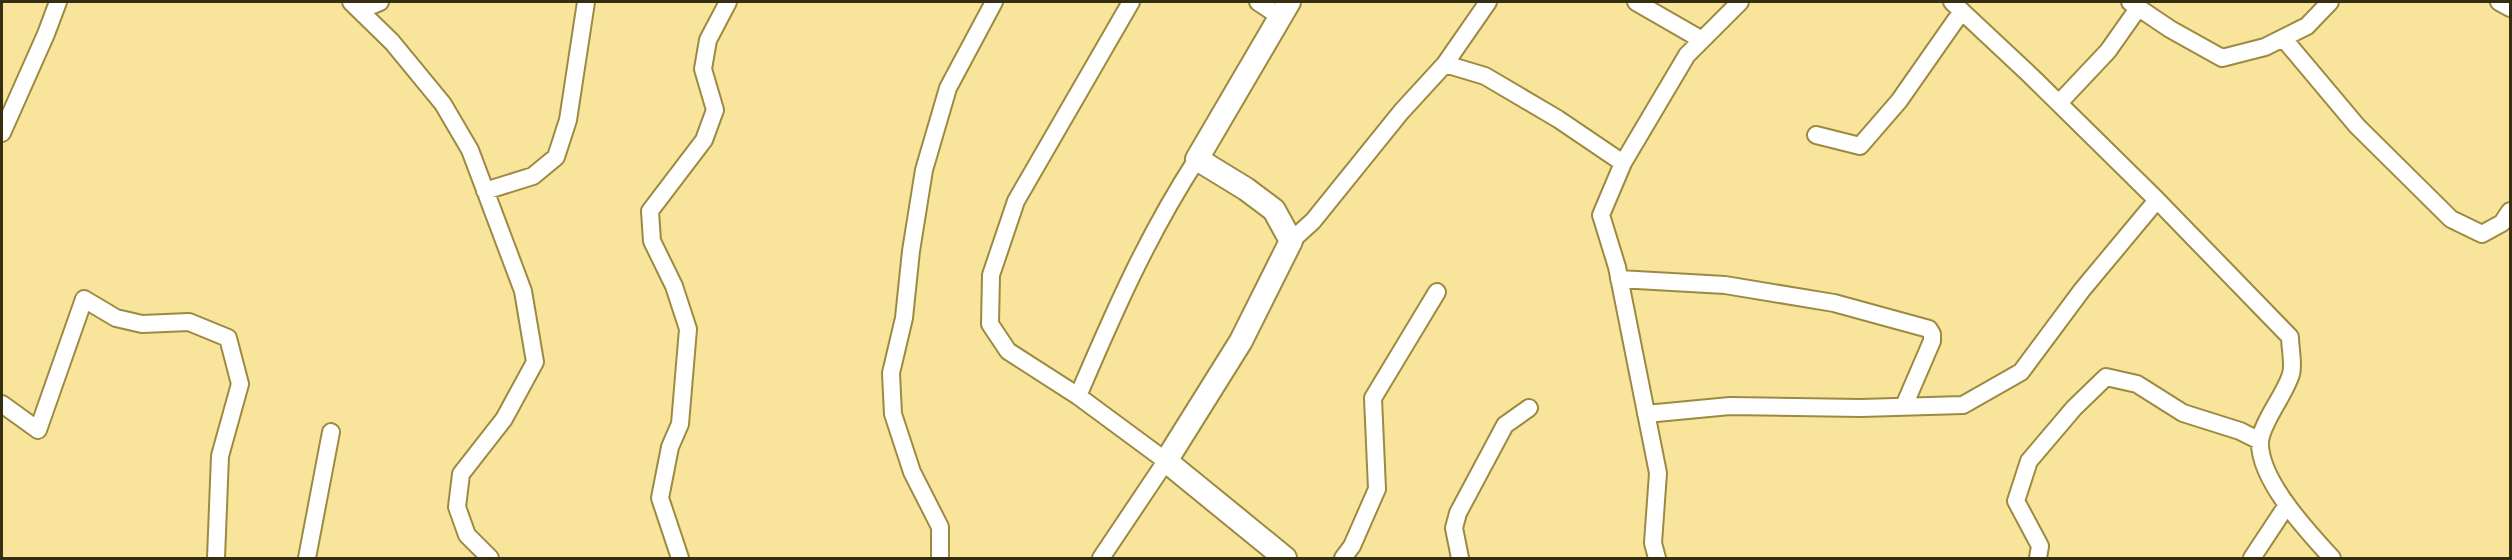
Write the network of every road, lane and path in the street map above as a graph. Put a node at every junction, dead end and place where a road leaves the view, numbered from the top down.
1 (58, 2) edge
2 (351, 2) edge
3 (365, 2) edge
4 (380, 2) edge
5 (586, 2) edge
6 (728, 2) edge
7 (994, 2) edge
8 (1131, 2) edge
9 (1258, 2) edge
10 (1488, 2) edge
11 (1636, 2) edge
12 (1740, 2) edge
13 (2330, 2) edge
14 (2499, 2) edge
15 (2134, 4) edge
16 (1957, 6) edge
17 (2511, 8) edge
18 (1284, 9) edge
19 (2283, 38) junction
20 (1702, 40) junction
21 (1444, 64) junction
22 (2059, 103) junction
23 (2, 133) edge
24 (1816, 135) dead end
25 (1197, 159) junction
26 (1623, 163) junction
27 (485, 191) junction
28 (2157, 200) junction
29 (2508, 222) edge
30 (1291, 241) junction
31 (1619, 279) junction
32 (1437, 292) dead end
33 (1077, 396) junction
34 (2, 404) edge
35 (1904, 406) junction
36 (1529, 408) dead end
37 (1646, 414) junction
38 (331, 432) dead end
39 (2260, 441) junction
40 (1166, 461) junction
41 (2287, 505) junction
42 (216, 558) edge
43 (307, 558) edge
44 (490, 558) edge
45 (680, 558) edge
46 (940, 558) edge
47 (1101, 558) edge
48 (1285, 558) edge
49 (1343, 558) edge
50 (1460, 558) edge
51 (1657, 558) edge
52 (2038, 558) edge
53 (2252, 558) edge
54 (2332, 558) edge

1 - 23 street
2 - 27 street
3 - 4 street
5 - 27 street
6 - 45 street
7 - 46 street
8 - 33 street
9 - 18 street
10 - 21 street
11 - 20 street
12 - 20 street
13 - 19 street
14 - 17 street
15 - 19 street
15 - 22 street
16 - 22 street
16 - 24 street
18 - 25 street
19 - 29 street
20 - 26 street
21 - 26 street
21 - 30 street
22 - 28 street
25 - 30 street
25 - 33 street
26 - 31 street
27 - 44 street
28 - 35 street
28 - 39 street
30 - 40 street
31 - 35 street
31 - 37 street
32 - 49 street
33 - 40 street
34 - 42 street
35 - 37 street
36 - 50 street
37 - 51 street
38 - 43 street
39 - 41 street
39 - 52 street
40 - 47 street
40 - 48 street
41 - 53 street
41 - 54 street

